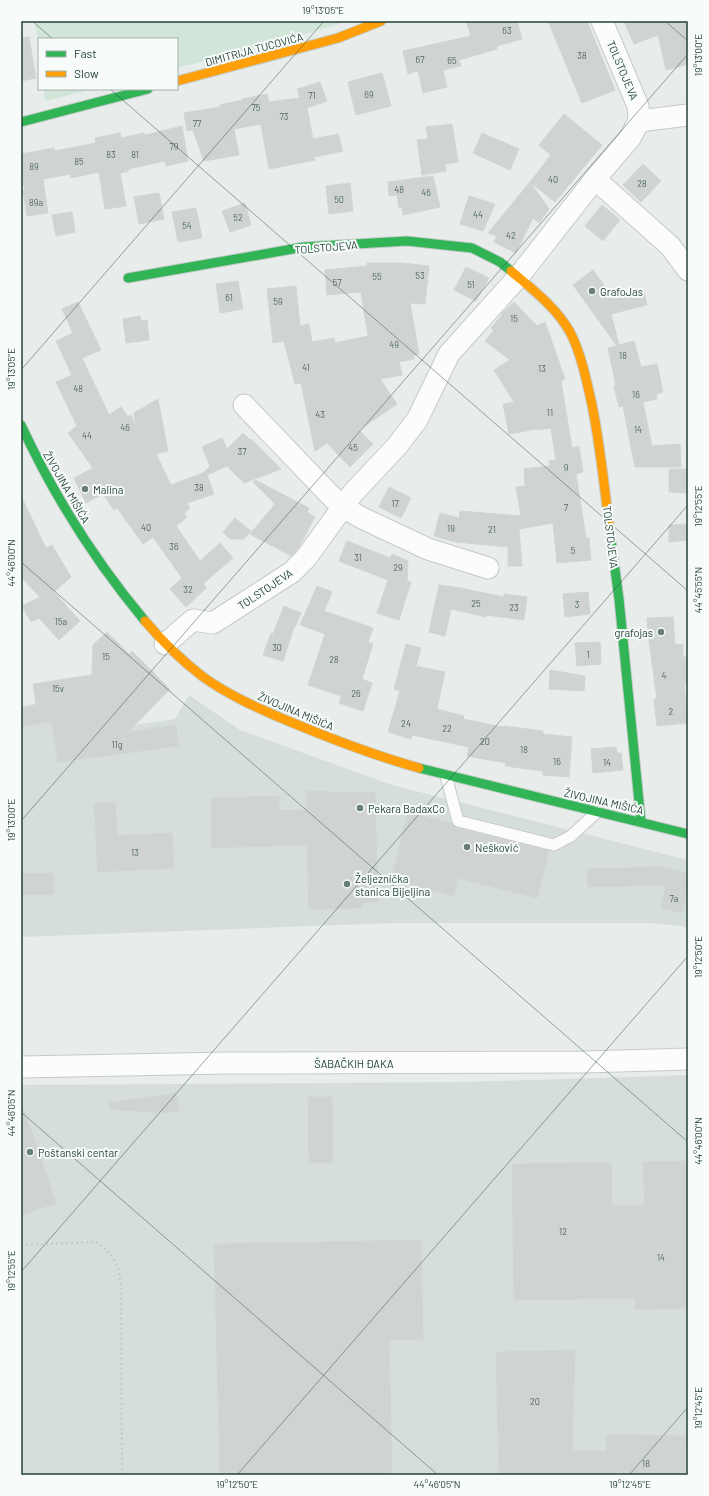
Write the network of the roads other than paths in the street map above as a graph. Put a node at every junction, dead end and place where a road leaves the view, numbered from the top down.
1 (381, 21) edge
2 (602, 21) edge
3 (178, 81) edge
4 (144, 90) edge
5 (688, 115) edge
6 (639, 121) junction
7 (21, 122) edge
8 (595, 179) junction
9 (688, 270) edge
10 (519, 276) junction
11 (128, 278) dead end
12 (244, 405) dead end
13 (21, 425) edge
14 (343, 507) junction
15 (488, 568) dead end
16 (165, 644) junction
17 (446, 776) junction
18 (597, 812) junction
19 (641, 822) junction
20 (688, 834) edge
21 (688, 1059) edge
22 (21, 1067) edge

1 - 3 street, DIMITRIJA TUCOVIĆA
2 - 6 street, TOLSTOJEVA
4 - 7 street
5 - 6 street
6 - 8 street, TOLSTOJEVA
8 - 9 street
8 - 10 street, TOLSTOJEVA
10 - 11 street, TOLSTOJEVA
10 - 14 street, TOLSTOJEVA
10 - 19 street, TOLSTOJEVA
12 - 14 street
13 - 16 street, ŽIVOJINA MIŠIĆA
14 - 15 street
14 - 16 street, TOLSTOJEVA
16 - 17 street, ŽIVOJINA MIŠIĆA
17 - 18 street, ŽIVOJINA MIŠIĆA
17 - 18 lane
18 - 19 street, ŽIVOJINA MIŠIĆA
19 - 20 street, ŽIVOJINA MIŠIĆA
21 - 22 street, ŠABAČKIH ĐAKA

